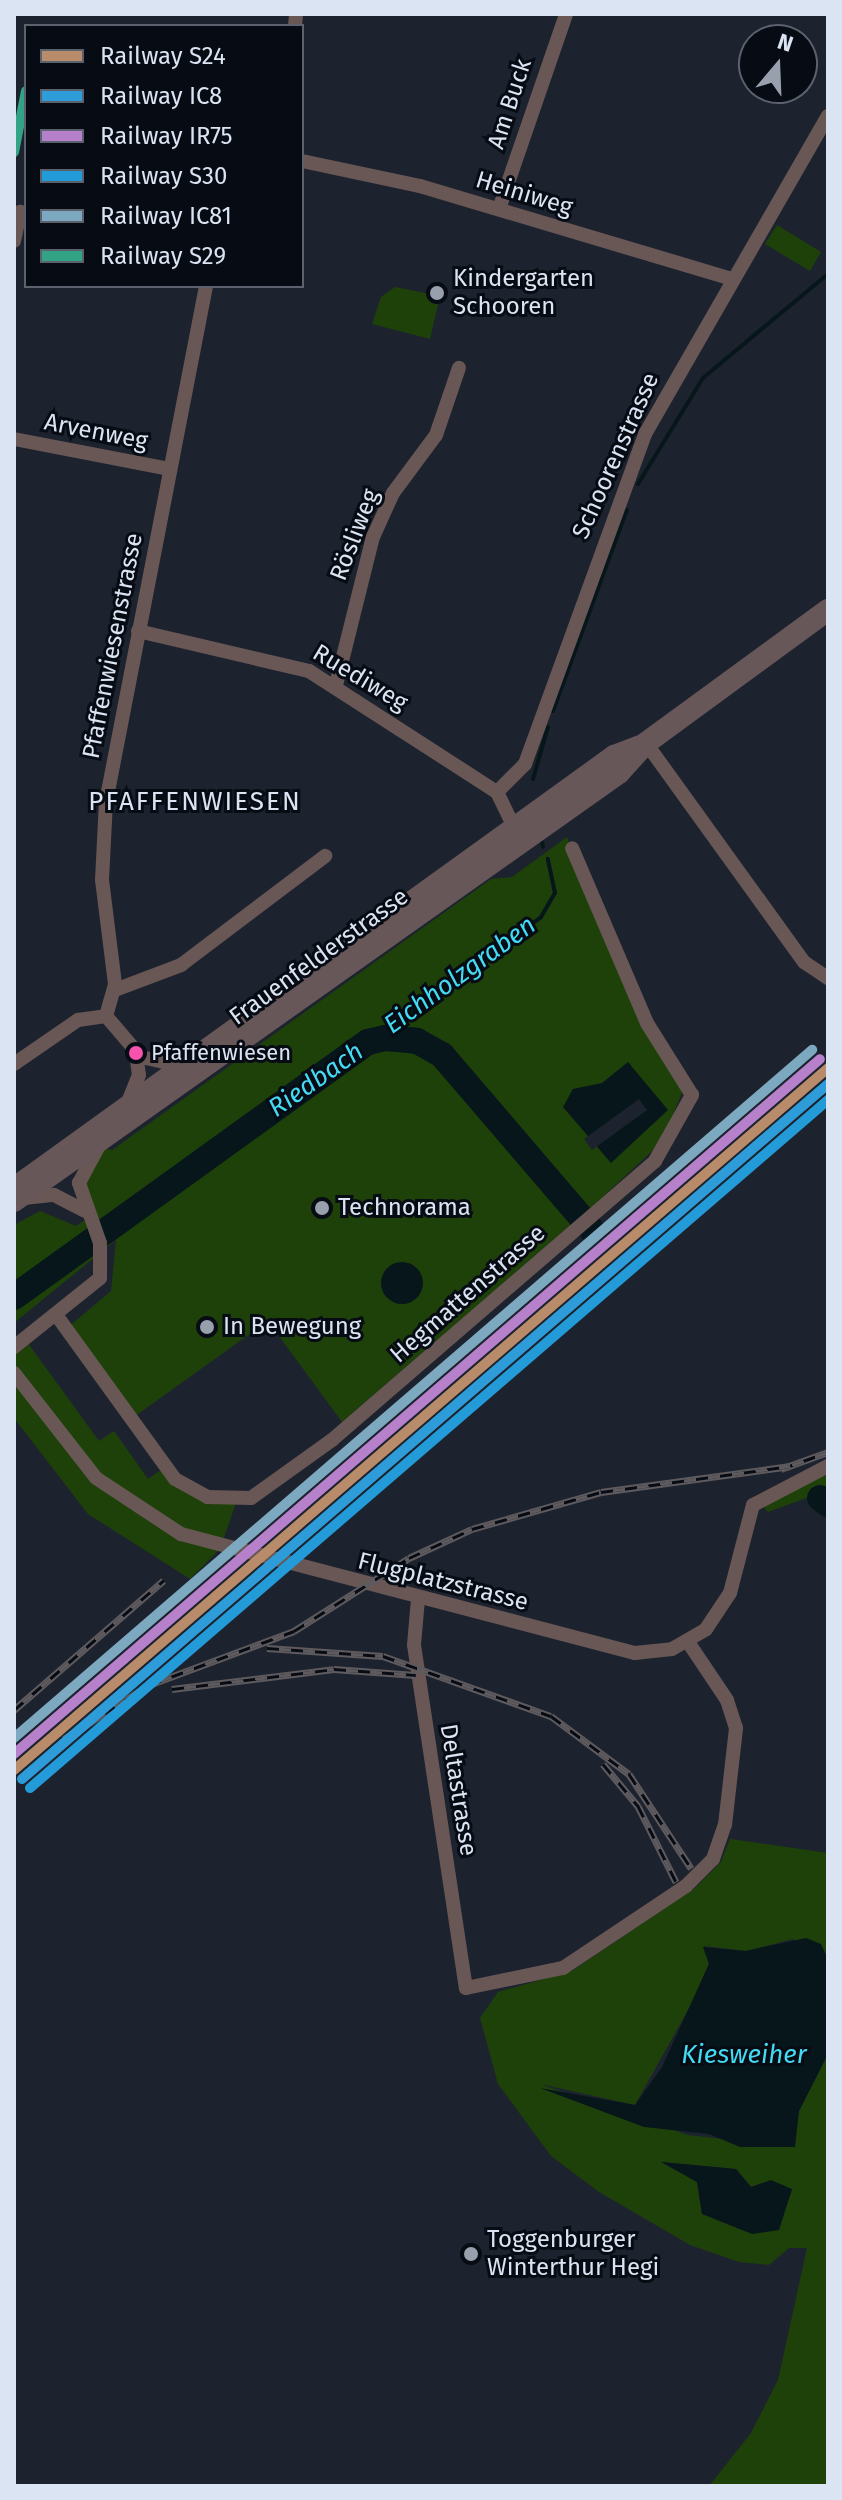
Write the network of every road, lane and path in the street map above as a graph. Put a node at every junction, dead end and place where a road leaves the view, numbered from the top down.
1 (566, 14) edge
2 (828, 116) edge
3 (304, 161) edge
4 (499, 209) junction
5 (20, 212) dead end
6 (14, 241) edge
7 (732, 279) junction
8 (206, 288) edge
9 (459, 368) dead end
10 (14, 439) edge
11 (170, 469) junction
12 (828, 610) edge
13 (138, 631) junction
14 (336, 685) junction
15 (646, 743) junction
16 (497, 792) junction
17 (514, 827) junction
18 (572, 848) dead end
19 (325, 856) dead end
20 (828, 978) edge
21 (115, 990) junction
22 (106, 1016) junction
23 (136, 1053) junction
24 (14, 1064) edge
25 (182, 1066) junction
26 (124, 1107) junction
27 (98, 1147) junction
28 (16, 1197) edge
29 (85, 1211) junction
30 (57, 1316) junction
31 (14, 1347) edge
32 (14, 1373) edge
33 (828, 1466) edge
34 (418, 1599) junction
35 (688, 1642) junction

1 - 4 street, Am Buck
2 - 7 street, Schoorenstrasse
3 - 4 street, Heiniweg
4 - 7 street, Heiniweg
5 - 6 street
7 - 16 street, Schoorenstrasse
8 - 11 street, Pfaffenwiesenstrasse
9 - 14 street, Rösliweg
10 - 11 street, Arvenweg
11 - 13 street, Pfaffenwiesenstrasse
12 - 15 main road, Frauenfelderstrasse
13 - 14 street, Ruediweg
13 - 21 street, Pfaffenwiesenstrasse
14 - 16 street, Ruediweg
15 - 17 main road, Frauenfelderstrasse
15 - 20 street
15 - 27 main road, Frauenfelderstrasse
16 - 17 street
17 - 25 main road, Frauenfelderstrasse
18 - 30 street, Hegmattenstrasse
19 - 21 street
21 - 22 street, Pfaffenwiesenstrasse
22 - 23 street
22 - 24 street
23 - 25 street
23 - 26 street
25 - 26 main road, Frauenfelderstrasse
26 - 28 main road, Frauenfelderstrasse
27 - 28 main road, Frauenfelderstrasse
27 - 29 street
28 - 29 street
29 - 30 street
30 - 31 street
32 - 34 street, Flugplatzstrasse
33 - 35 street
34 - 35 street, Flugplatzstrasse
34 - 35 street, Deltastrasse

